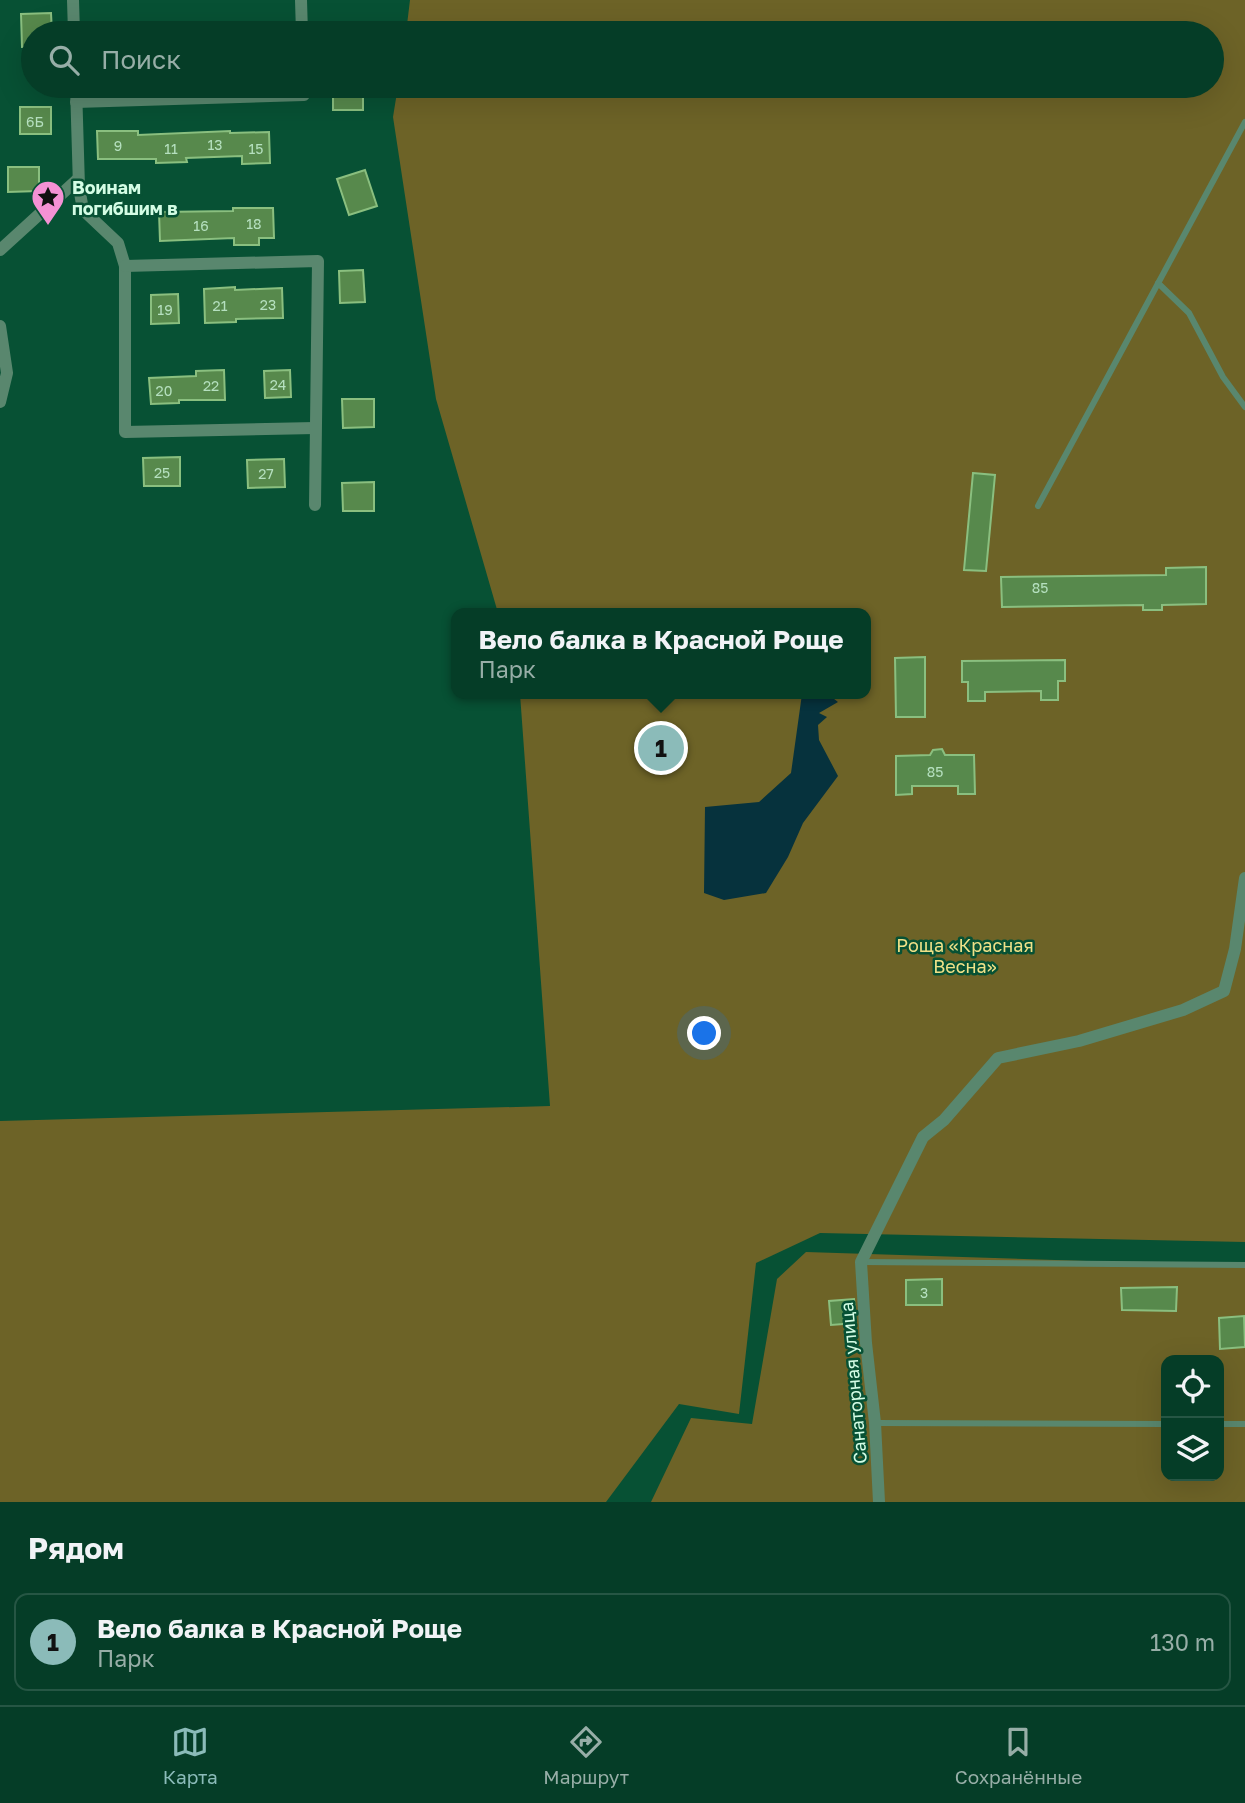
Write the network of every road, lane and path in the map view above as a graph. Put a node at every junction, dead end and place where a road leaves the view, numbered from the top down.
1 (73, 0) edge
2 (301, 0) edge
3 (74, 21) edge
4 (302, 21) edge
5 (76, 98) edge
6 (206, 98) edge
7 (76, 102) junction
8 (1245, 122) edge
9 (78, 178) junction
10 (0, 250) edge
11 (125, 266) junction
12 (1158, 284) junction
13 (0, 326) edge
14 (0, 402) edge
15 (1245, 407) edge
16 (315, 428) junction
17 (315, 505) dead end
18 (1038, 506) dead end
19 (1245, 878) edge
20 (861, 1262) junction
21 (1245, 1265) edge
22 (875, 1423) junction
23 (1161, 1424) edge
24 (1224, 1424) edge
25 (1245, 1424) edge
26 (879, 1502) edge

1 - 3 street
2 - 4 street
5 - 7 street
6 - 7 street
7 - 9 street
8 - 12 lane
9 - 10 street
9 - 11 street
11 - 16 street
11 - 16 street
12 - 15 lane
12 - 18 lane
13 - 14 street
16 - 17 street
19 - 20 street
20 - 21 lane
20 - 22 street, Санаторная улица
22 - 23 lane
22 - 26 street, Санаторная улица
24 - 25 lane

